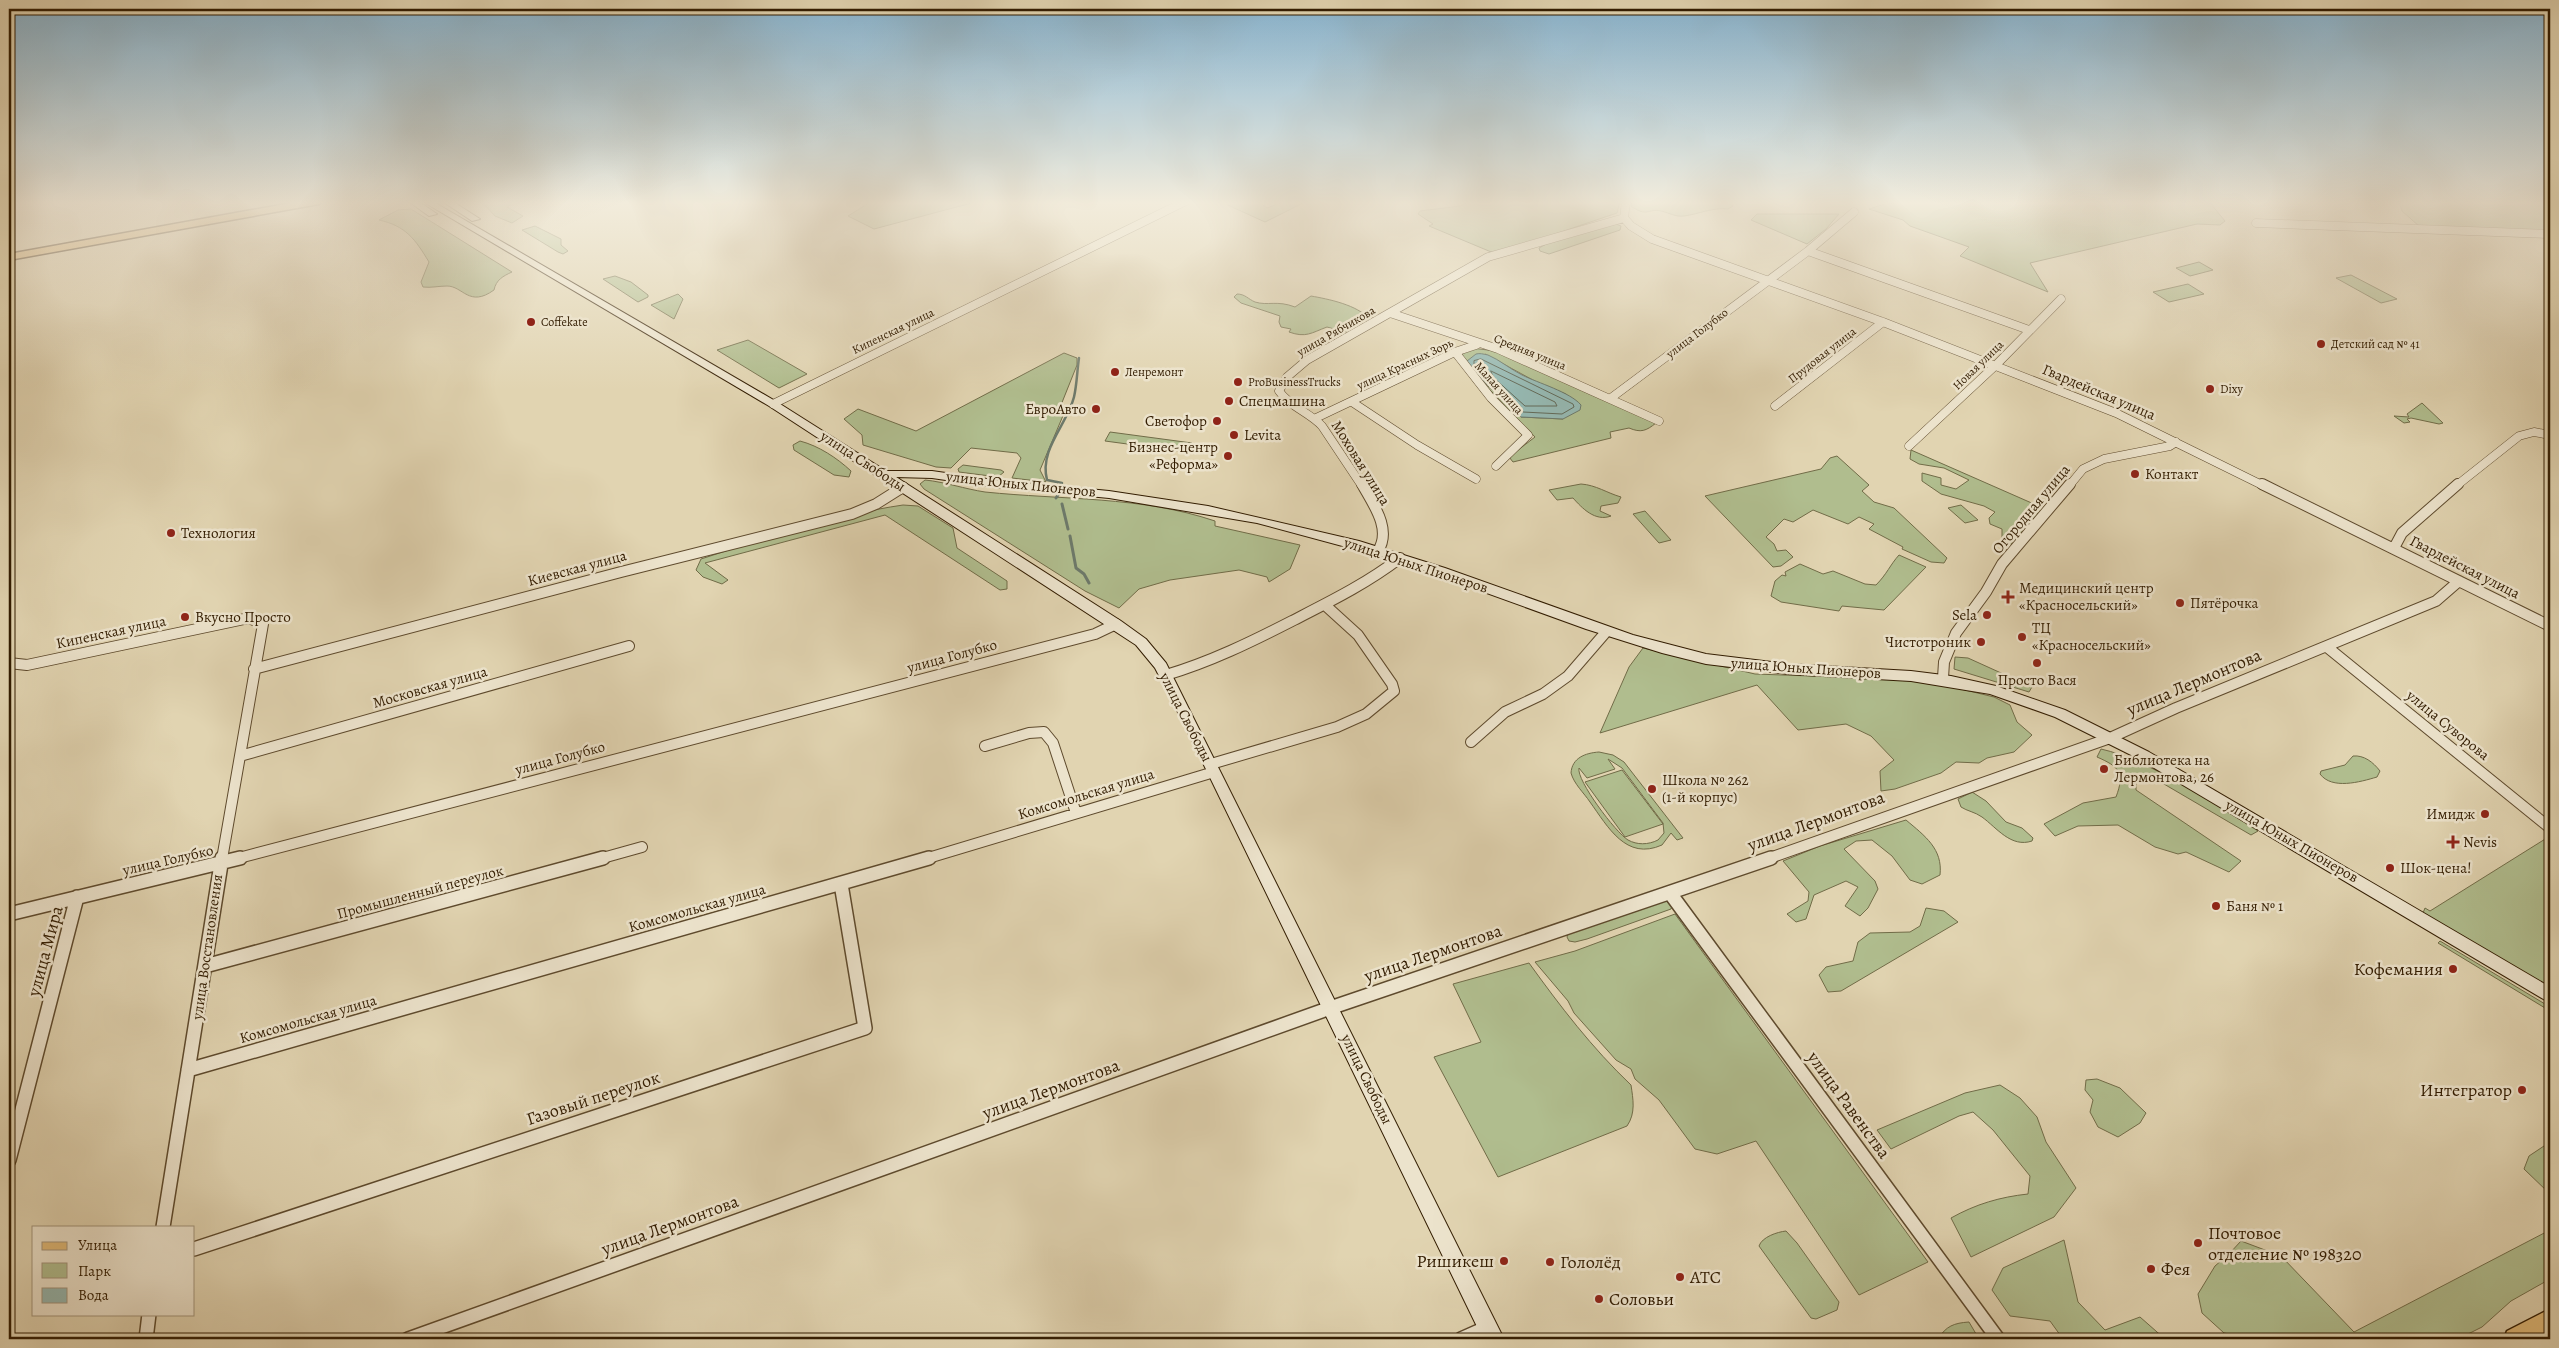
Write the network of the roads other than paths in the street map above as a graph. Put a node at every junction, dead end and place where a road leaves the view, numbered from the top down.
1 (515, 264) edge
2 (532, 264) edge
3 (551, 264) edge
4 (1058, 264) edge
5 (1476, 264) edge
6 (1721, 264) edge
7 (1791, 264) edge
8 (1844, 264) edge
9 (1768, 281) junction
10 (2061, 299) dead end
11 (1390, 313) junction
12 (627, 320) junction
13 (1883, 322) junction
14 (2029, 330) junction
15 (1476, 344) junction
16 (1455, 352) junction
17 (1996, 365) junction
18 (1611, 398) junction
19 (1352, 402) junction
20 (773, 404) junction
21 (1775, 406) dead end
22 (1316, 418) junction
23 (1659, 422) dead end
24 (2550, 435) edge
25 (2176, 442) junction
26 (1909, 446) dead end
27 (1496, 466) dead end
28 (886, 475) junction
29 (1476, 479) dead end
30 (902, 487) junction
31 (2394, 548) junction
32 (1378, 551) junction
33 (1400, 558) junction
34 (2459, 581) junction
35 (1325, 605) junction
36 (249, 618) joint
37 (1116, 624) junction
38 (2550, 626) edge
39 (1606, 632) junction
40 (628, 646) dead end
41 (2326, 647) junction
42 (9, 663) edge
43 (254, 669) junction
44 (1166, 675) junction
45 (1943, 678) junction
46 (2110, 738) junction
47 (1471, 742) dead end
48 (985, 746) dead end
49 (240, 756) junction
50 (1212, 768) junction
51 (1076, 813) junction
52 (2550, 828) edge
53 (642, 847) dead end
54 (219, 863) junction
55 (841, 884) junction
56 (1670, 893) junction
57 (77, 896) junction
58 (9, 914) edge
59 (205, 966) junction
60 (2550, 996) edge
61 (1330, 1008) junction
62 (188, 1070) junction
63 (9, 1160) edge
64 (163, 1226) edge
65 (195, 1249) edge
66 (149, 1316) edge
67 (2550, 1320) edge
68 (1491, 1333) edge
69 (146, 1339) edge
70 (408, 1339) edge
71 (1461, 1339) edge
72 (1998, 1339) edge
73 (2515, 1339) edge

1 - 12 main road, улица Свободы
2 - 12 main road, улица Свободы
3 - 12 main road, улица Свободы
4 - 20 street, Кипенская улица
5 - 11 street, улица Рябчикова
6 - 9 street, Гвардейская улица
7 - 9 street, улица Голубко
8 - 14 street
9 - 13 street, Гвардейская улица
9 - 18 street, улица Голубко
10 - 14 street, Новая улица
11 - 15 street, Средняя улица
11 - 22 street, улица Рябчикова
12 - 20 main road, улица Свободы
13 - 17 street, Гвардейская улица
13 - 21 street, Прудовая улица
14 - 17 street, Новая улица
15 - 16 street, улица Красных Зорь
15 - 18 street, Средняя улица
16 - 19 street, улица Красных Зорь
16 - 27 street, Малая улица
17 - 25 street, Гвардейская улица
17 - 26 street, Новая улица
18 - 23 street, Средняя улица
19 - 22 street, улица Красных Зорь
19 - 29 street
20 - 28 main road, улица Свободы
22 - 32 street, Моховая улица
24 - 31 street
25 - 31 street, Гвардейская улица
25 - 45 street, Огородная улица
28 - 30 main road, улица Свободы
28 - 32 main road, улица Юных Пионеров
30 - 37 main road, улица Свободы
30 - 43 street, Киевская улица
31 - 34 street, Гвардейская улица
32 - 33 main road, улица Юных Пионеров
33 - 35 street
33 - 39 main road, улица Юных Пионеров
34 - 38 street, Гвардейская улица
34 - 41 street, улица Лермонтова
35 - 44 street
35 - 50 street, Комсомольская улица
36 - 42 street, Кипенская улица
36 - 43 street, улица Восстановления
37 - 44 main road, улица Свободы
37 - 54 street, улица Голубко
39 - 45 main road, улица Юных Пионеров
39 - 47 street
40 - 49 street, Московская улица
41 - 46 street, улица Лермонтова
41 - 52 street, улица Суворова
43 - 49 street, улица Восстановления
44 - 50 main road, улица Свободы
45 - 46 main road, улица Юных Пионеров
46 - 56 street, улица Лермонтова
46 - 60 main road, улица Юных Пионеров
48 - 51 street
49 - 54 street, улица Восстановления
50 - 51 street, Комсомольская улица
50 - 61 main road, улица Свободы
51 - 55 street, Комсомольская улица
53 - 59 street, Промышленный переулок
54 - 57 street, улица Голубко
54 - 59 street, улица Восстановления
55 - 62 street, Комсомольская улица
55 - 65 street, Газовый переулок
56 - 61 street, улица Лермонтова
56 - 72 street, улица Равенства
57 - 58 street, улица Голубко
57 - 63 street, улица Мира
59 - 62 street, улица Восстановления
61 - 68 main road, улица Свободы
61 - 70 street, улица Лермонтова
62 - 64 street, улица Восстановления
66 - 69 street
67 - 73 main road
68 - 71 street

